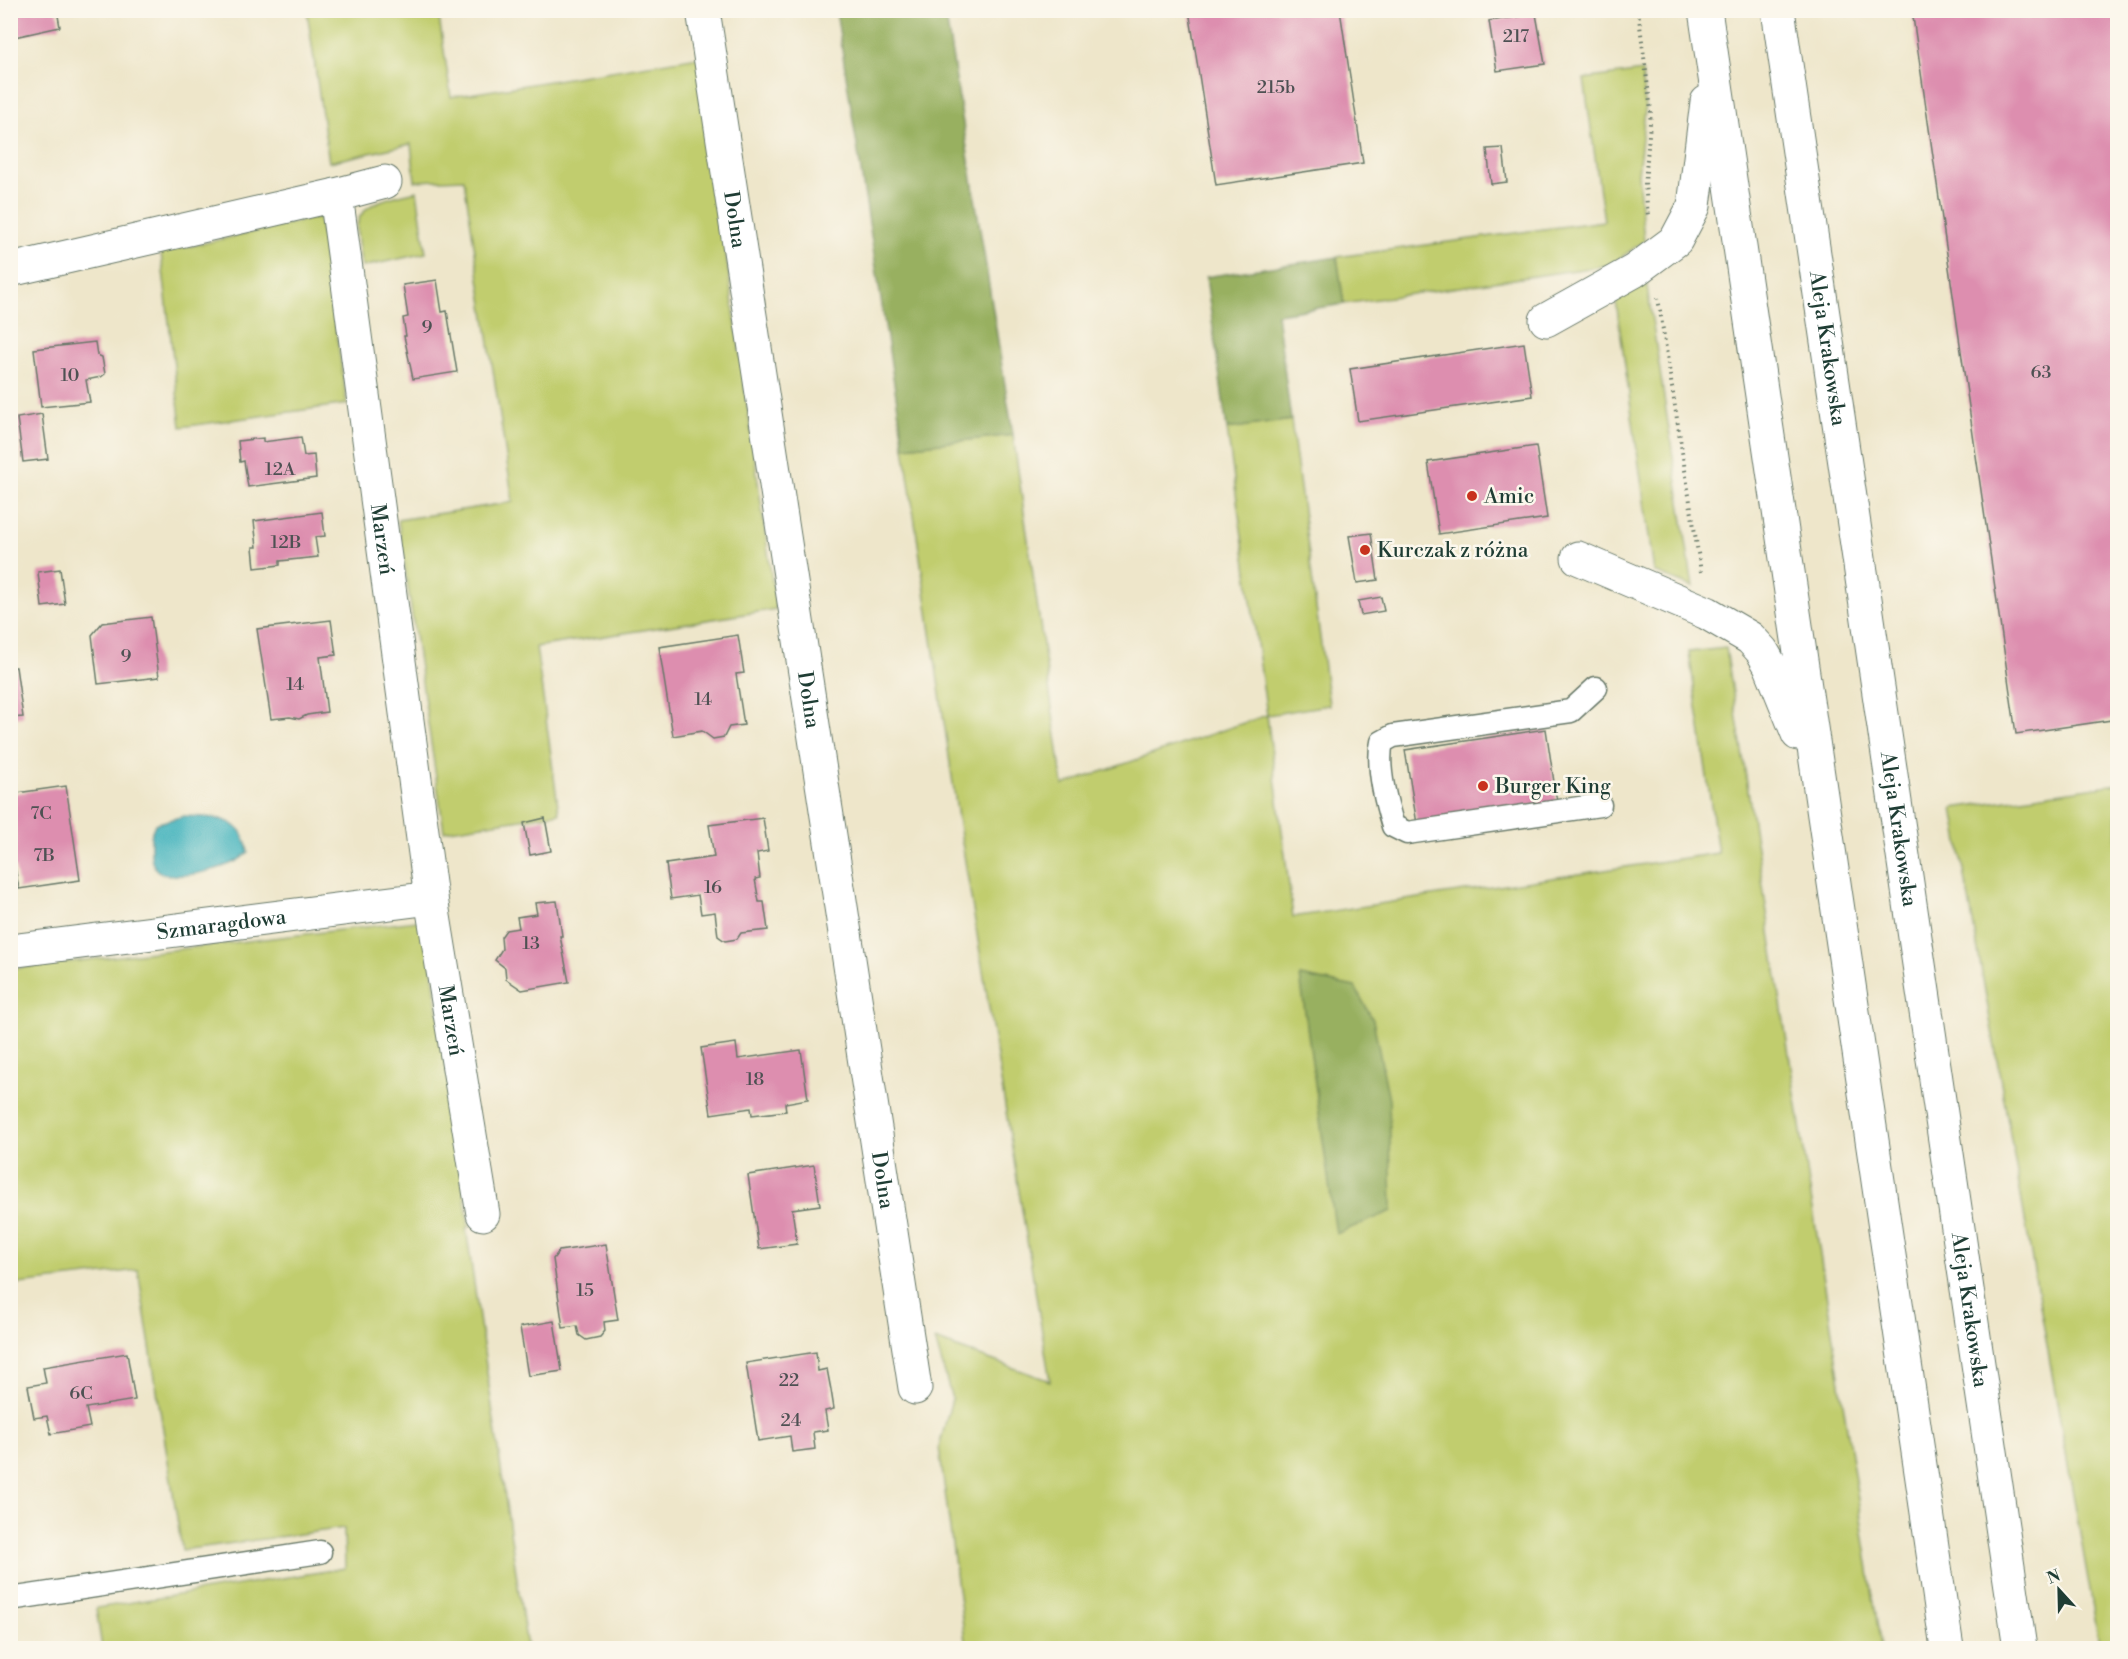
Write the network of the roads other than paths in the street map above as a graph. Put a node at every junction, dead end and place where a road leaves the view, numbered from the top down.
1 (703, 10) edge
2 (1705, 10) edge
3 (1778, 10) edge
4 (1713, 62) junction
5 (385, 182) dead end
6 (336, 195) junction
7 (10, 270) edge
8 (1546, 320) dead end
9 (1578, 558) dead end
10 (1596, 688) dead end
11 (1817, 779) junction
12 (1600, 805) dead end
13 (431, 898) junction
14 (10, 951) edge
15 (483, 1214) dead end
16 (915, 1388) dead end
17 (320, 1552) dead end
18 (10, 1599) edge
19 (1947, 1648) edge
20 (2020, 1648) edge

1 - 16 main road, Dolna
2 - 4 main road
3 - 20 main road, Aleja Krakowska
4 - 8 main road
4 - 11 main road
5 - 6 main road
6 - 7 main road
6 - 13 main road, Marzeń
9 - 11 main road
10 - 12 lane
11 - 19 main road
13 - 14 main road, Szmaragdowa
13 - 15 main road, Marzeń
17 - 18 lane

